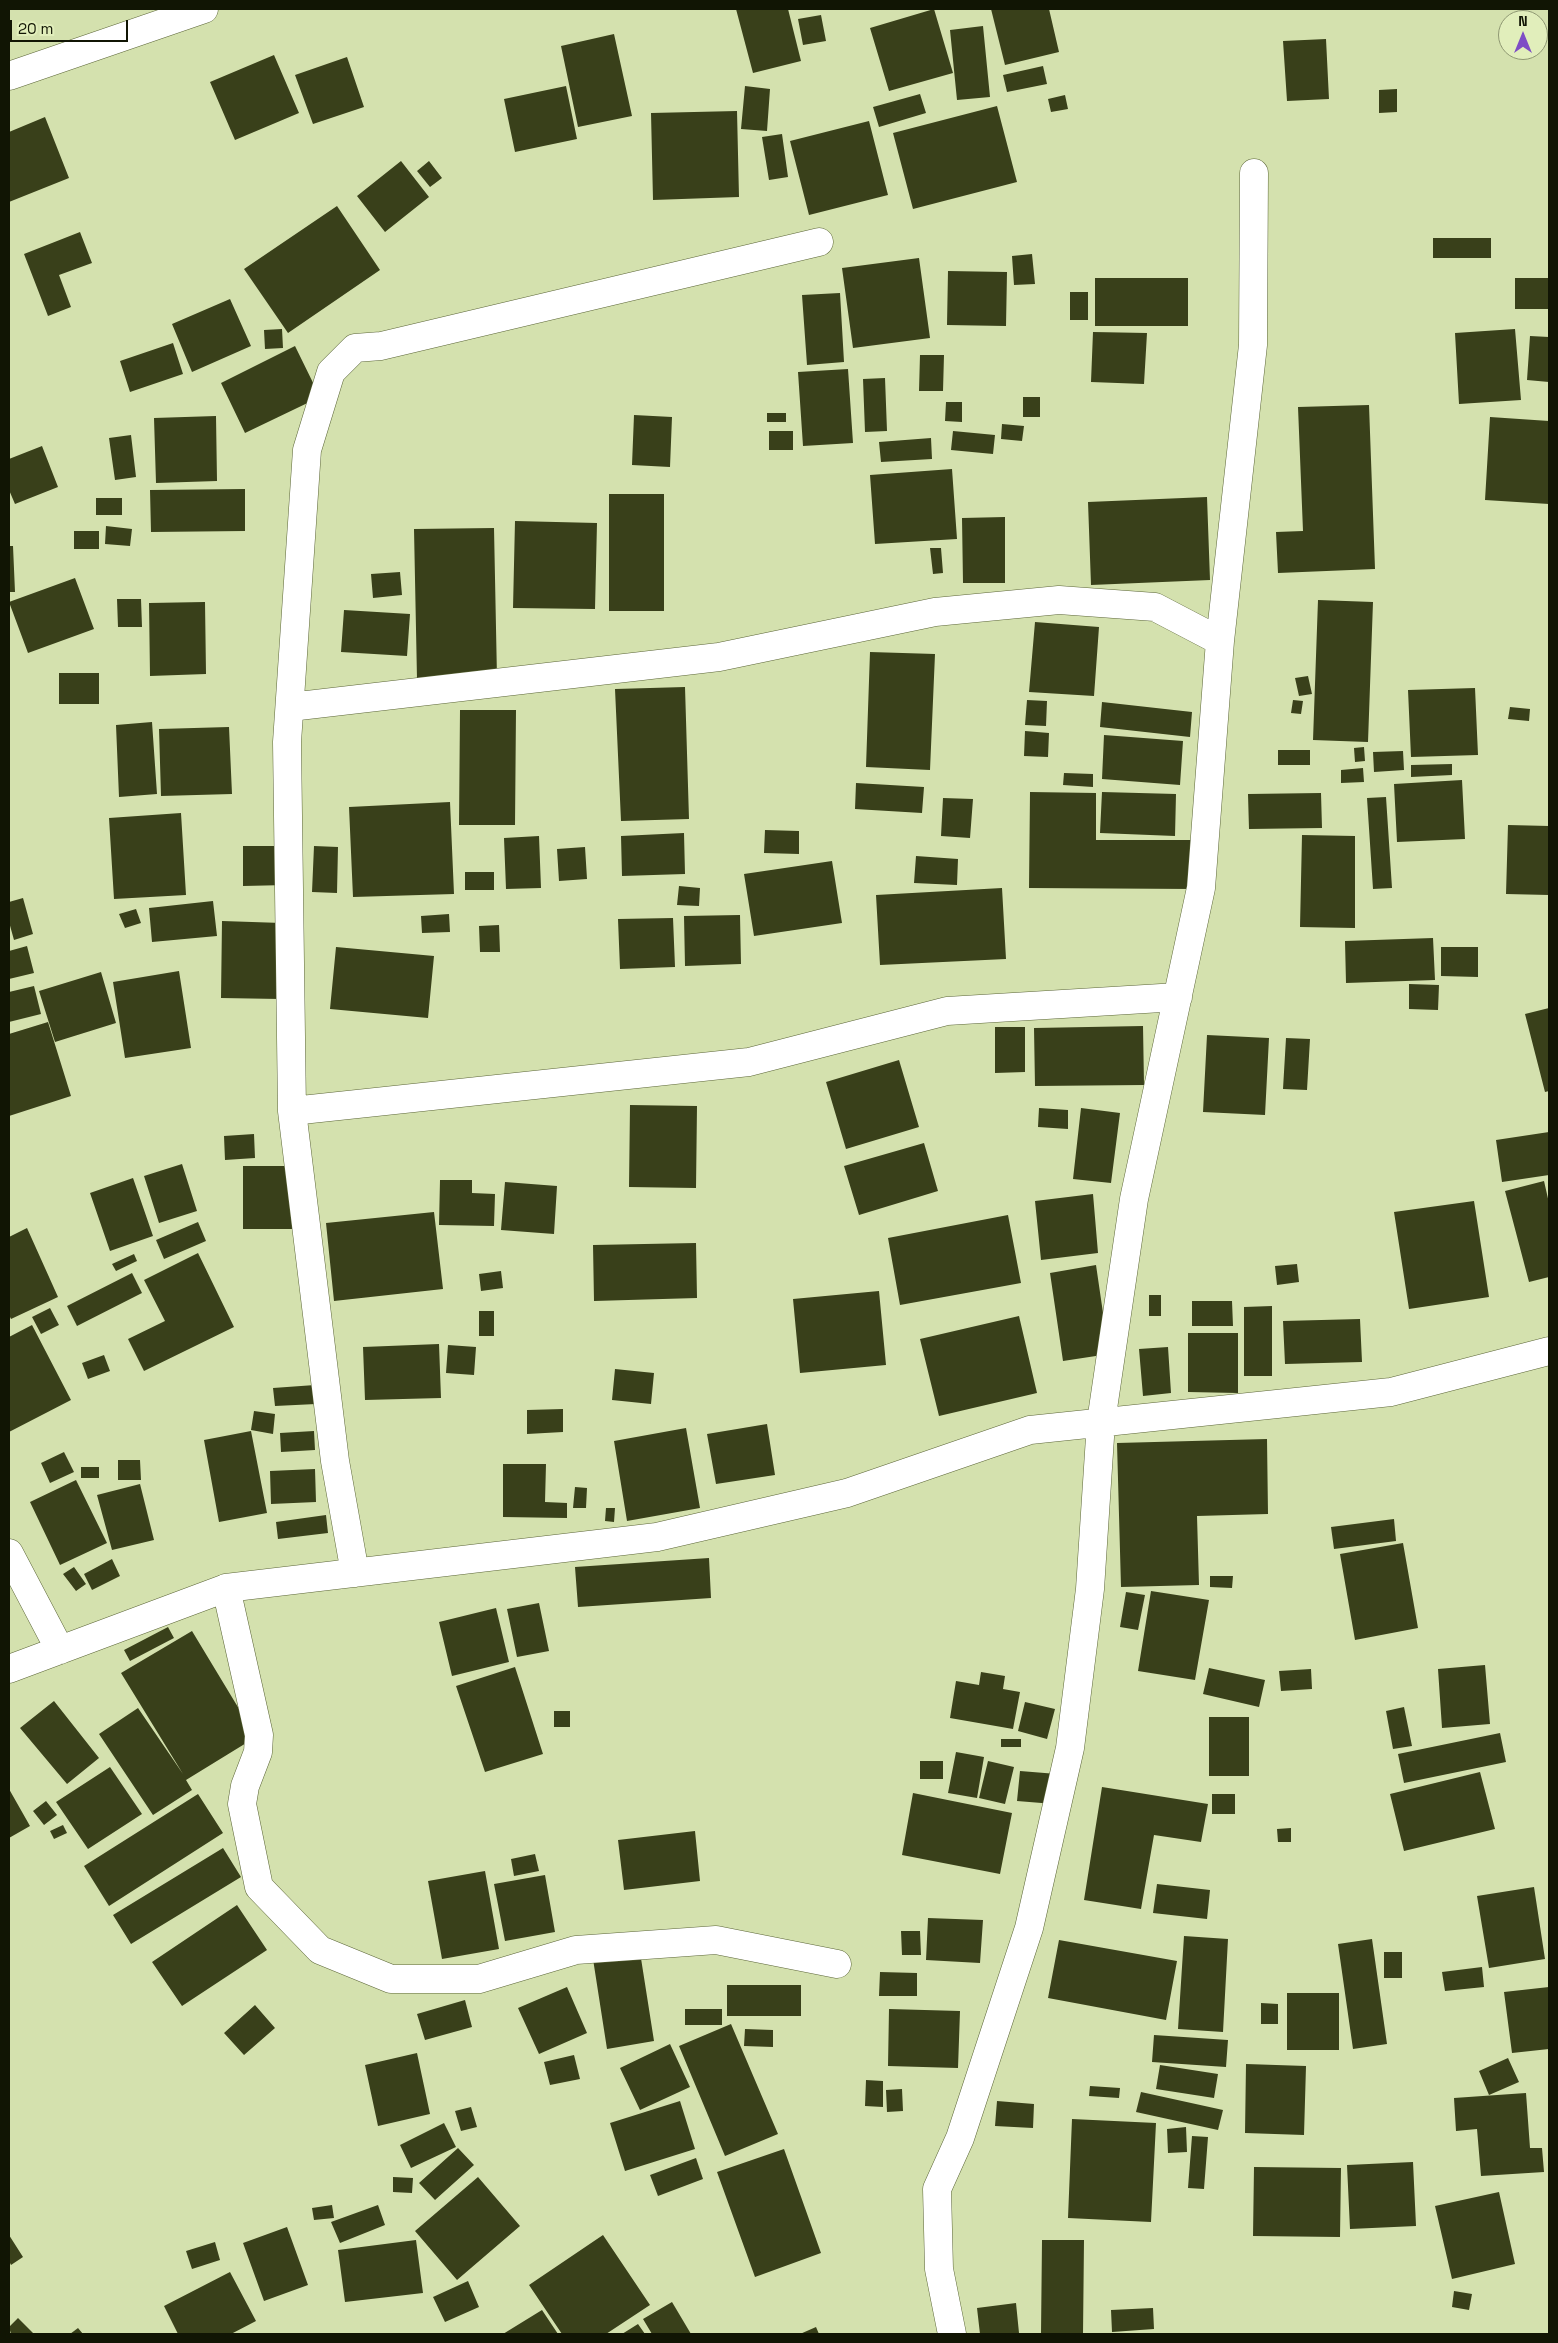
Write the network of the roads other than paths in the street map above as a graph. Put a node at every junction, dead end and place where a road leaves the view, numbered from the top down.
1 (204, 9) edge
2 (9, 76) edge
3 (1254, 172) dead end
4 (819, 242) dead end
5 (1220, 641) junction
6 (290, 707) junction
7 (1178, 997) junction
8 (292, 1111) junction
9 (1549, 1351) edge
10 (1101, 1422) junction
11 (9, 1553) edge
12 (355, 1573) junction
13 (226, 1588) junction
14 (60, 1650) junction
15 (9, 1669) edge
16 (837, 1964) dead end
17 (952, 2334) edge

1 - 2 street
3 - 5 street
4 - 6 street
5 - 6 street
5 - 7 street
6 - 8 street
7 - 8 street
7 - 10 street
8 - 12 street
9 - 10 street
10 - 12 street
10 - 17 street
11 - 14 street
12 - 13 street
13 - 14 street
13 - 16 street
14 - 15 street

